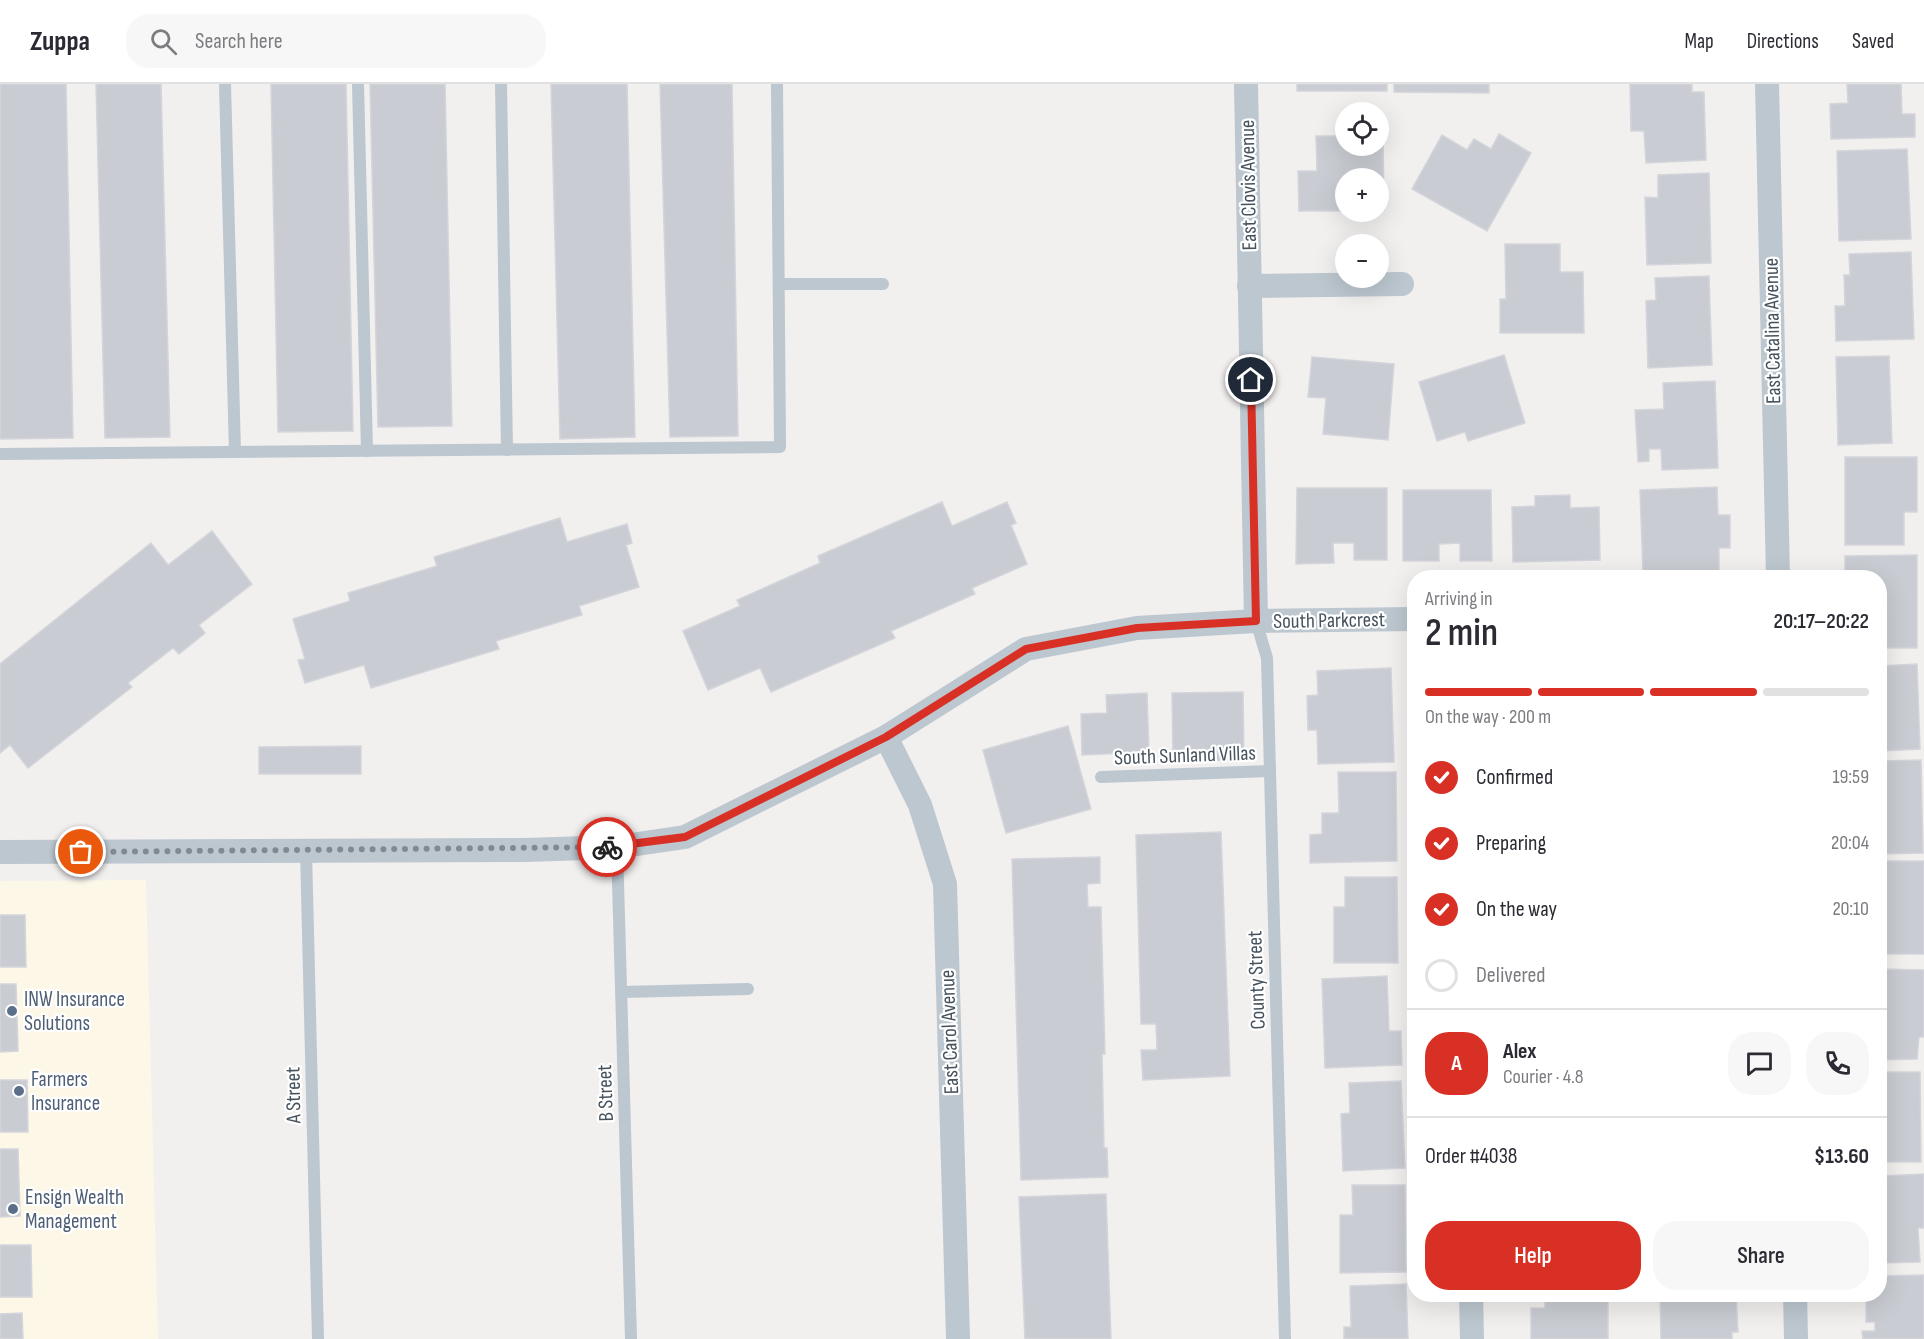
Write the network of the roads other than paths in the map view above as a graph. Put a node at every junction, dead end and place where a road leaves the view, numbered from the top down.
1 (225, 84) edge
2 (358, 84) edge
3 (501, 84) edge
4 (777, 84) edge
5 (1246, 84) edge
6 (1767, 84) edge
7 (779, 284) junction
8 (883, 284) dead end
9 (1402, 284) dead end
10 (1249, 286) junction
11 (507, 450) junction
12 (367, 451) junction
13 (235, 452) junction
14 (0, 454) edge
15 (1778, 570) edge
16 (1407, 619) edge
17 (1256, 621) junction
18 (886, 737) junction
19 (1270, 771) junction
20 (1101, 777) dead end
21 (617, 847) junction
22 (306, 851) junction
23 (0, 852) edge
24 (748, 989) dead end
25 (622, 992) junction
26 (1471, 1302) edge
27 (1795, 1302) edge
28 (318, 1339) edge
29 (631, 1339) edge
30 (958, 1339) edge
31 (1285, 1339) edge
32 (1472, 1339) edge
33 (1796, 1339) edge

1 - 13 lane
2 - 12 lane
3 - 11 lane
4 - 7 lane
5 - 10 street, East Clovis Avenue
6 - 15 street, East Catalina Avenue
7 - 8 lane
7 - 11 lane
9 - 10 street
10 - 17 street, East Clovis Avenue
11 - 12 lane
12 - 13 lane
13 - 14 lane
16 - 17 street, South Parkcrest
17 - 18 street, South Parkcrest
17 - 19 lane, County Street
18 - 21 street, South Parkcrest
18 - 30 street, East Carol Avenue
19 - 20 lane, South Sunland Villas
19 - 31 lane, County Street
21 - 22 street, South Parkcrest
21 - 25 lane, B Street
22 - 23 street, South Parkcrest
22 - 28 lane, A Street
24 - 25 lane
25 - 29 lane, B Street
26 - 32 street
27 - 33 street

